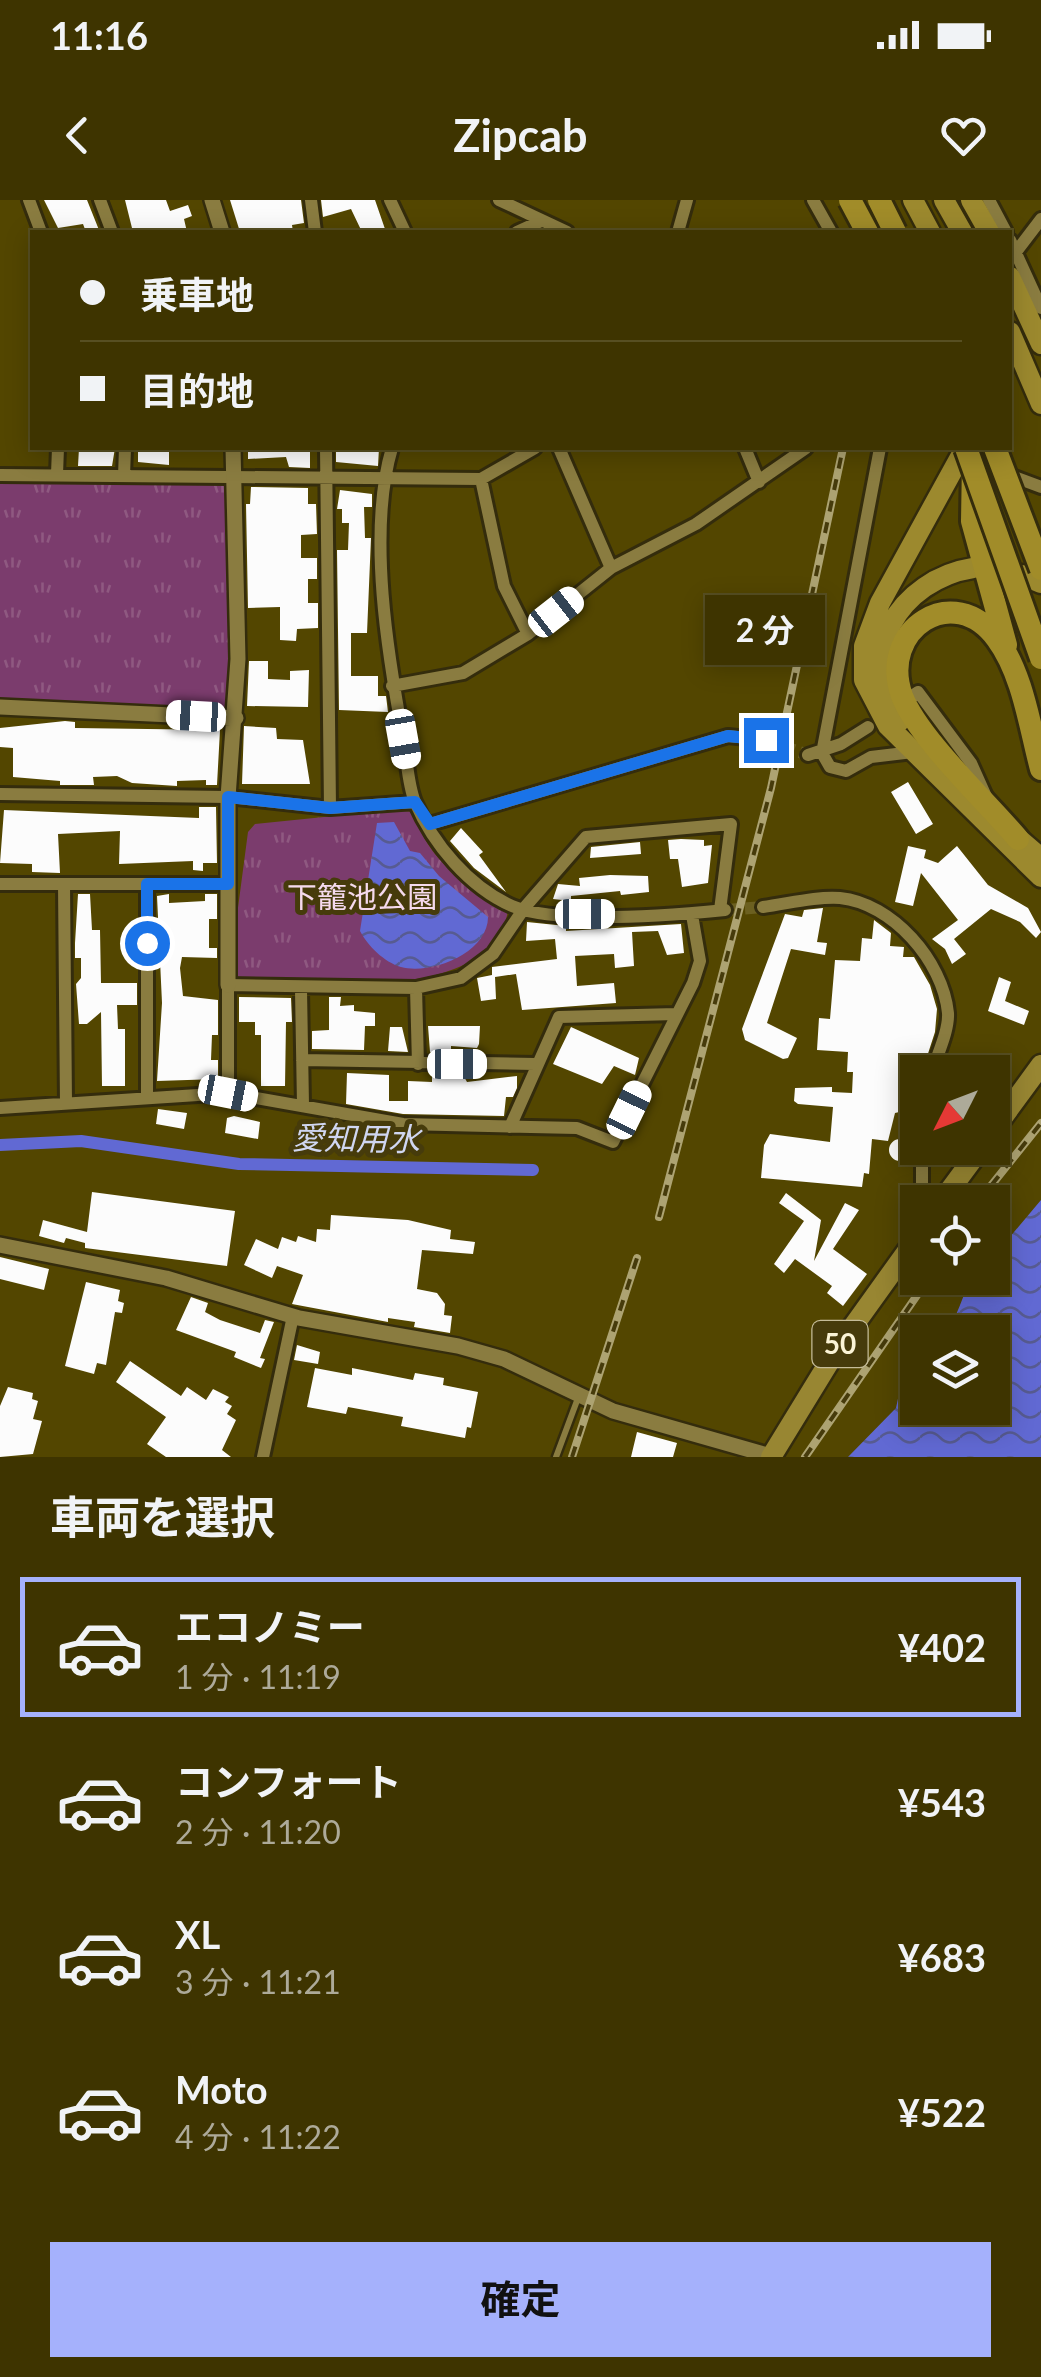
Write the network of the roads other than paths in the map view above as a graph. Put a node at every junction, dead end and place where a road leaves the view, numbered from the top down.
1 (29, 200) edge
2 (100, 200) edge
3 (212, 200) edge
4 (390, 200) edge
5 (499, 200) edge
6 (687, 200) edge
7 (813, 200) edge
8 (850, 200) edge
9 (869, 200) edge
10 (879, 200) edge
11 (913, 200) edge
12 (944, 200) edge
13 (971, 200) edge
14 (989, 200) edge
15 (313, 201) edge
16 (1041, 219) edge
17 (541, 220) junction
18 (40, 230) edge
19 (111, 230) edge
20 (221, 230) edge
21 (315, 230) edge
22 (405, 230) edge
23 (522, 230) edge
24 (563, 230) edge
25 (679, 230) edge
26 (830, 230) edge
27 (865, 230) edge
28 (866, 230) edge
29 (894, 230) edge
30 (929, 230) edge
31 (961, 230) edge
32 (987, 230) edge
33 (1005, 230) edge
34 (1013, 246) edge
35 (1012, 282) edge
36 (1041, 308) edge
37 (1012, 337) edge
38 (1041, 344) edge
39 (1041, 404) edge
40 (58, 450) edge
41 (125, 450) edge
42 (232, 450) edge
43 (326, 450) edge
44 (391, 450) edge
45 (531, 450) edge
46 (559, 450) edge
47 (745, 450) edge
48 (880, 450) edge
49 (964, 450) edge
50 (966, 450) edge
51 (977, 450) edge
52 (791, 453) edge
53 (995, 458) edge
54 (57, 474) junction
55 (0, 475) edge
56 (384, 475) junction
57 (124, 476) junction
58 (234, 476) junction
59 (481, 478) junction
60 (327, 480) junction
61 (759, 482) junction
62 (1041, 487) edge
63 (611, 568) junction
64 (974, 568) dead end
65 (1035, 576) edge
66 (528, 634) junction
67 (1041, 658) edge
68 (1014, 672) junction
69 (392, 686) junction
70 (915, 694) dead end
71 (0, 707) edge
72 (236, 718) junction
73 (868, 727) dead end
74 (766, 740) tunnel mouth
75 (912, 752) junction
76 (815, 754) junction
77 (1041, 770) edge
78 (0, 794) edge
79 (228, 797) junction
80 (415, 802) junction
81 (989, 804) junction
82 (330, 808) junction
83 (430, 824) junction
84 (1018, 838) junction
85 (1041, 858) edge
86 (1041, 877) edge
87 (0, 884) edge
88 (64, 884) junction
89 (147, 884) junction
90 (228, 884) junction
91 (525, 907) junction
92 (763, 907) tunnel mouth
93 (692, 916) junction
94 (228, 985) junction
95 (416, 988) junction
96 (301, 990) junction
97 (676, 1014) junction
98 (937, 1055) edge
99 (302, 1060) junction
100 (418, 1064) junction
101 (535, 1064) junction
102 (1041, 1065) edge
103 (228, 1093) junction
104 (1010, 1095) edge
105 (147, 1098) junction
106 (1017, 1098) junction
107 (66, 1104) junction
108 (303, 1105) junction
109 (0, 1108) edge
110 (1010, 1108) edge
111 (510, 1127) junction
112 (0, 1244) edge
113 (900, 1261) edge
114 (293, 1316) junction
115 (578, 1396) junction
116 (771, 1456) edge
117 (263, 1457) edge
118 (556, 1457) edge

1 - 18 street
2 - 19 street
3 - 20 street
4 - 22 street
5 - 17 street
6 - 25 street
7 - 26 street
8 - 27 highway, bridge
9 - 28 street
10 - 29 highway, bridge
11 - 30 highway
12 - 31 highway
13 - 32 highway
14 - 33 street
15 - 21 street
16 - 34 street
17 - 23 street
17 - 24 street
34 - 36 street
35 - 38 highway
37 - 39 highway
40 - 54 street
41 - 57 street
42 - 58 street
43 - 60 street
44 - 56 street
45 - 59 street
46 - 63 street
47 - 61 street
48 - 76 street
49 - 75 highway
50 - 67 highway, bridge
51 - 68 highway
52 - 61 street
53 - 62 street
53 - 65 highway, bridge
54 - 55 street
54 - 57 street
56 - 59 street
56 - 60 street
56 - 69 street
57 - 58 street
58 - 60 street
58 - 72 street
59 - 66 street
60 - 82 street
61 - 63 street
63 - 66 street
64 - 84 highway
66 - 69 street
68 - 77 highway
68 - 81 highway
69 - 80 street
70 - 81 street
71 - 72 street
72 - 79 street
73 - 76 street
74 - 83 street
75 - 76 street
75 - 86 highway
78 - 79 street
79 - 82 street
79 - 90 street
80 - 82 street
80 - 83 street
81 - 84 highway
83 - 91 street
84 - 85 highway
87 - 88 street
88 - 89 street
88 - 107 street
89 - 90 street
89 - 105 street
90 - 94 street
91 - 93 street
91 - 93 street
91 - 95 street
92 - 98 street
93 - 97 street
94 - 96 street
94 - 103 street
95 - 96 street
95 - 100 street
96 - 99 street
97 - 101 street
97 - 111 street
99 - 100 street
99 - 108 street
100 - 101 street
101 - 111 street
102 - 106 main road
103 - 105 street
103 - 108 street
104 - 106 street
105 - 107 street
106 - 110 main road
107 - 109 street
108 - 111 street
112 - 114 street
113 - 116 main road, 50
114 - 115 street
114 - 117 street
115 - 116 street
115 - 118 lane

